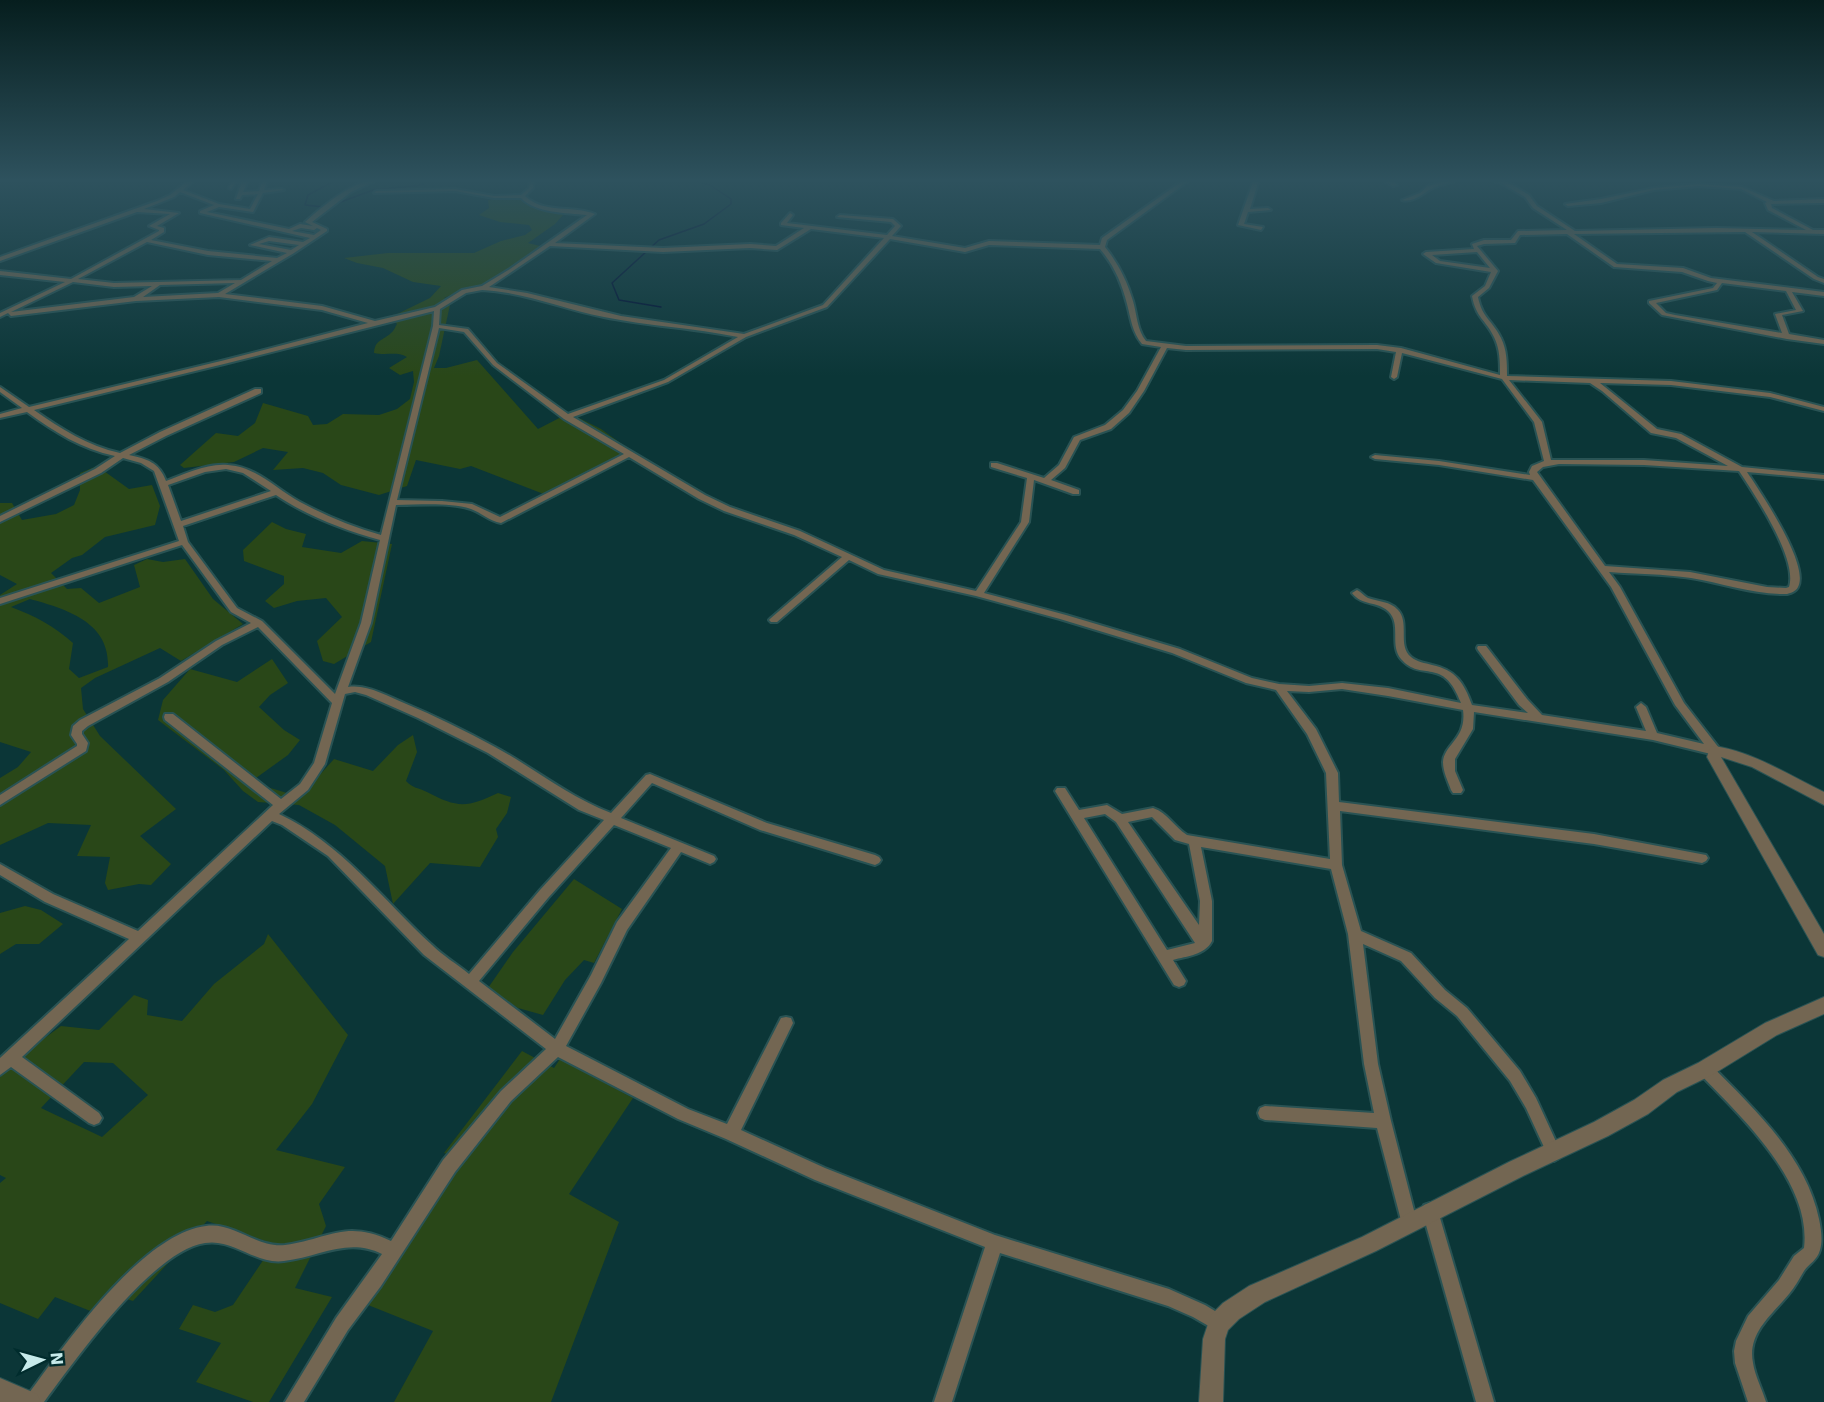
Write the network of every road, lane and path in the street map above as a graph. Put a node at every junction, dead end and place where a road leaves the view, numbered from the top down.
1 (41, 244) edge
2 (137, 244) edge
3 (166, 244) edge
4 (255, 244) edge
5 (304, 244) edge
6 (550, 244) edge
7 (558, 244) edge
8 (787, 244) edge
9 (883, 244) edge
10 (929, 244) edge
11 (983, 244) edge
12 (1029, 244) edge
13 (1476, 244) edge
14 (1585, 244) edge
15 (1767, 244) edge
16 (1102, 247) joint
17 (1478, 250) junction
18 (292, 252) junction
19 (0, 259) edge
20 (278, 261) junction
21 (1616, 266) junction
22 (1495, 271) junction
23 (1623, 272) dead end
24 (0, 273) edge
25 (14, 276) junction
26 (240, 281) junction
27 (1721, 281) junction
28 (1824, 281) edge
29 (0, 282) edge
30 (69, 282) junction
31 (119, 285) junction
32 (158, 285) junction
33 (483, 288) junction
34 (1788, 290) junction
35 (1824, 294) edge
36 (219, 295) junction
37 (136, 299) junction
38 (104, 302) junction
39 (437, 308) junction
40 (0, 315) edge
41 (375, 323) junction
42 (436, 327) junction
43 (744, 336) junction
44 (1787, 337) junction
45 (1824, 342) edge
46 (1164, 347) junction
47 (1401, 350) junction
48 (1394, 377) dead end
49 (1504, 378) junction
50 (1592, 381) junction
51 (0, 389) edge
52 (258, 391) dead end
53 (29, 409) junction
54 (1824, 410) edge
55 (0, 416) edge
56 (567, 417) junction
57 (630, 454) junction
58 (122, 455) junction
59 (1375, 457) dead end
60 (1548, 462) junction
61 (994, 465) dead end
62 (1742, 470) junction
63 (1031, 477) junction
64 (1824, 477) edge
65 (1536, 478) junction
66 (1045, 481) junction
67 (164, 484) junction
68 (276, 492) junction
69 (1076, 492) dead end
70 (392, 503) junction
71 (0, 519) edge
72 (178, 525) junction
73 (385, 539) junction
74 (184, 542) junction
75 (847, 557) junction
76 (1602, 570) junction
77 (1357, 593) dead end
78 (978, 594) junction
79 (0, 601) edge
80 (774, 620) dead end
81 (259, 623) junction
82 (1482, 648) dead end
83 (1279, 687) junction
84 (339, 697) junction
85 (1641, 707) dead end
86 (1469, 708) junction
87 (169, 717) dead end
88 (1537, 717) junction
89 (1653, 736) junction
90 (1715, 751) junction
91 (1457, 790) dead end
92 (1061, 791) dead end
93 (1824, 799) edge
94 (0, 801) edge
95 (1334, 806) junction
96 (276, 810) junction
97 (1077, 815) junction
98 (1120, 819) junction
99 (611, 820) junction
100 (1194, 841) junction
101 (678, 847) junction
102 (1702, 858) dead end
103 (710, 860) dead end
104 (875, 860) dead end
105 (1336, 865) junction
106 (0, 869) edge
107 (1355, 934) junction
108 (140, 938) junction
109 (1204, 943) junction
110 (1824, 950) edge
111 (1164, 957) junction
112 (1179, 981) dead end
113 (469, 983) junction
114 (1824, 1005) edge
115 (786, 1023) dead end
116 (557, 1049) junction
117 (6, 1063) edge
118 (1705, 1069) junction
119 (1265, 1113) dead end
120 (94, 1118) dead end
121 (1383, 1121) junction
122 (731, 1132) junction
123 (1554, 1153) junction
124 (1430, 1211) junction
125 (1409, 1222) junction
126 (995, 1243) junction
127 (393, 1250) junction
128 (1219, 1323) junction
129 (0, 1390) edge
130 (31, 1402) edge
131 (294, 1402) edge
132 (943, 1402) edge
133 (1211, 1402) edge
134 (1485, 1402) edge
135 (1757, 1402) edge

1 - 19 street
2 - 30 street
3 - 20 street
4 - 18 street
5 - 18 street
6 - 33 street
7 - 8 street
9 - 43 street
10 - 11 street
12 - 16 street
13 - 17 street
14 - 21 street
15 - 28 street
16 - 46 street
17 - 22 street
17 - 22 street
18 - 20 street
20 - 26 street
21 - 23 street
21 - 27 street
22 - 49 street
24 - 25 street
25 - 29 street
25 - 30 street
26 - 32 street
26 - 36 street
27 - 34 street
27 - 44 street
30 - 31 street
30 - 40 street
31 - 32 street
31 - 38 street
32 - 37 street
33 - 39 street
33 - 43 street
34 - 35 street
34 - 44 street
36 - 37 street
36 - 41 street
37 - 38 street
38 - 40 street
39 - 41 street
39 - 42 street
41 - 53 street
42 - 56 street
42 - 70 street
43 - 56 street
44 - 45 street
46 - 47 street
46 - 66 street
47 - 48 street
47 - 49 street
49 - 50 street
49 - 60 street
50 - 54 street
50 - 62 street
51 - 53 street
52 - 58 street
53 - 55 street
53 - 58 street
56 - 57 street
57 - 70 street
57 - 75 street
58 - 67 street
58 - 71 street
59 - 65 street
60 - 62 street
60 - 65 street
61 - 63 street
62 - 64 street
62 - 76 street
63 - 66 street
63 - 78 street
65 - 76 street
66 - 69 street
67 - 68 street
67 - 72 street
68 - 72 street
68 - 73 street
70 - 73 street
72 - 74 street
73 - 84 street
74 - 79 street
74 - 81 street
75 - 78 street
75 - 80 street
76 - 90 street
77 - 86 street
78 - 83 street
81 - 84 street
81 - 94 street
82 - 88 street
83 - 86 street
83 - 95 street
84 - 96 street
84 - 99 street
85 - 89 street
86 - 88 street
86 - 91 street
87 - 96 street
88 - 89 street
89 - 90 street
90 - 93 street
90 - 110 street
92 - 97 street
95 - 102 street
95 - 105 street
96 - 108 street
96 - 113 street
97 - 98 street
97 - 111 street
98 - 100 street
98 - 109 street
99 - 101 street
99 - 104 street
99 - 113 street
100 - 105 street
100 - 109 street
101 - 103 street
101 - 116 street
105 - 107 street
106 - 108 street
107 - 121 street
107 - 123 street
108 - 117 street
109 - 111 street
111 - 112 street
113 - 116 street
114 - 118 street
115 - 122 street
116 - 122 street
116 - 127 street
117 - 120 street
118 - 123 street
118 - 135 street
119 - 121 street
121 - 125 street
122 - 126 street
123 - 124 street
124 - 125 street
124 - 134 street
125 - 128 street
126 - 128 street
126 - 132 street
127 - 130 street
127 - 131 street
128 - 133 street
129 - 130 street

